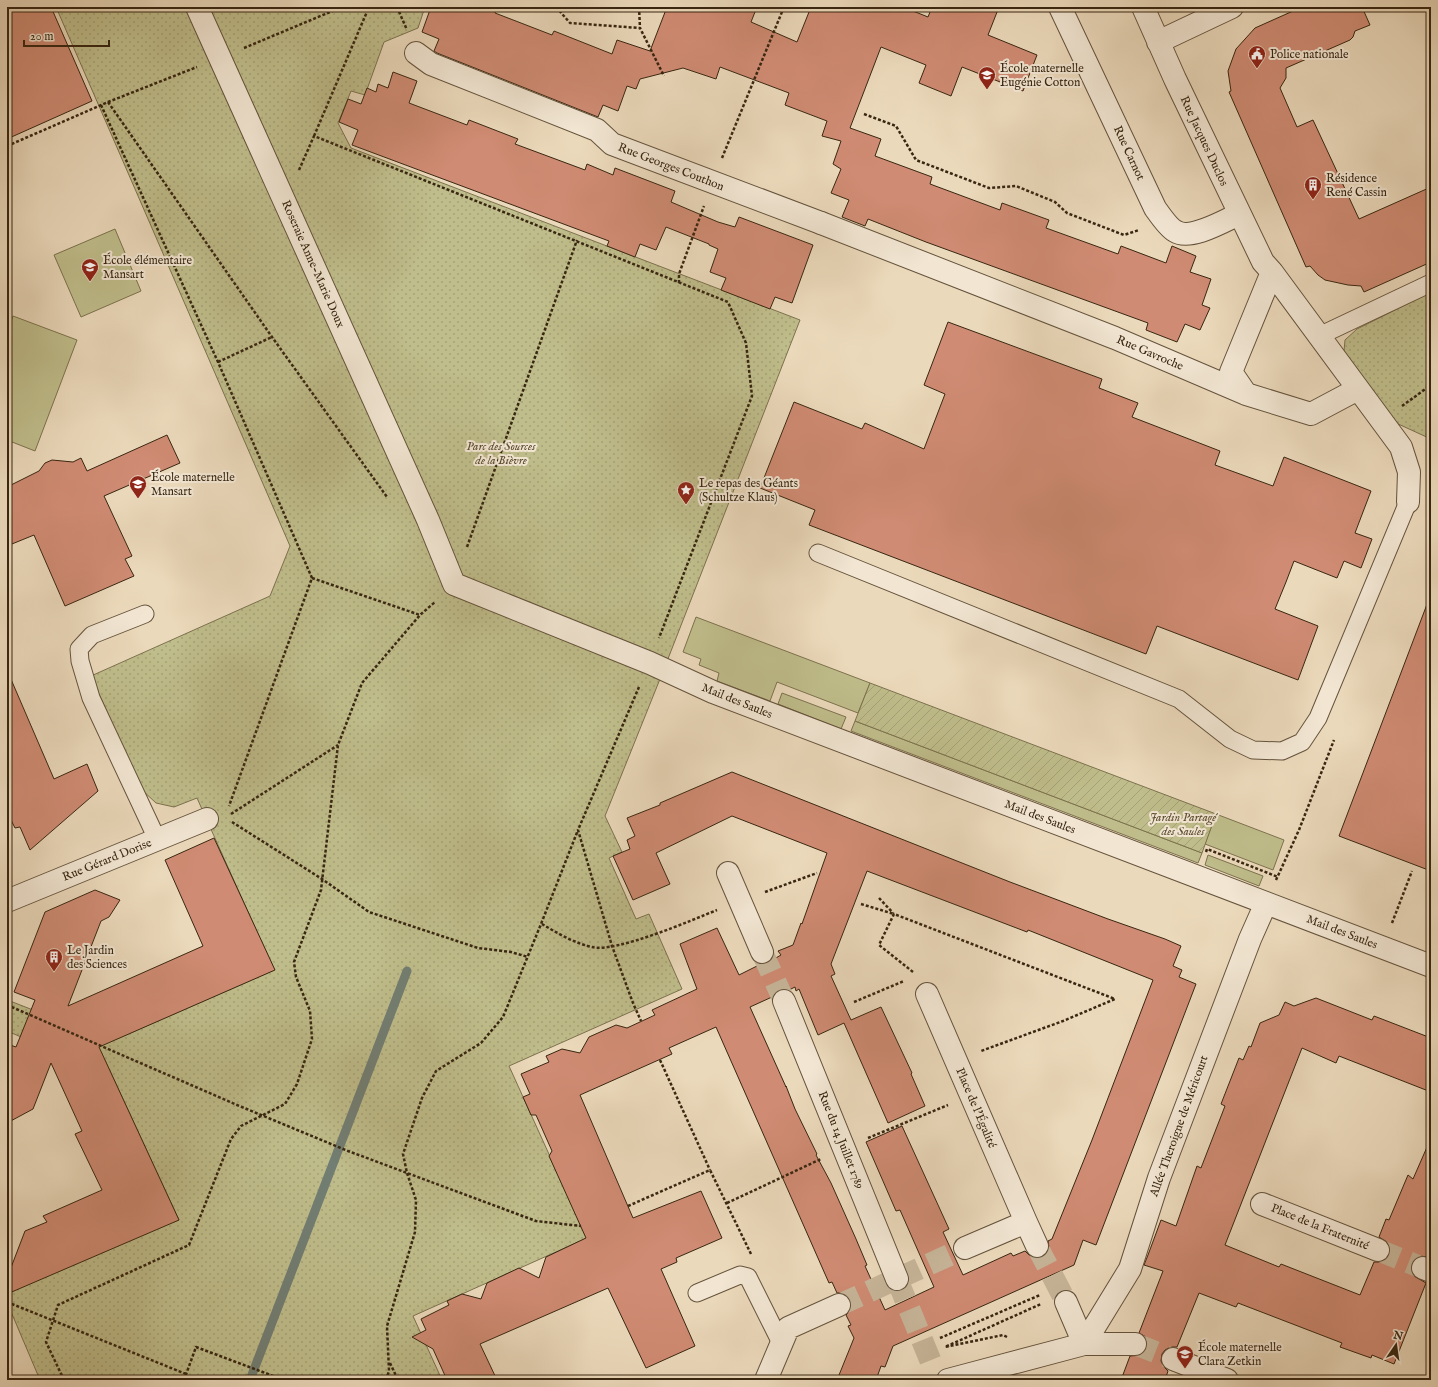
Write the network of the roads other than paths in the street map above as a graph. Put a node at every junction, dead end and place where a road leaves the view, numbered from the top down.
1 (198, 7) edge
2 (1060, 7) edge
3 (1143, 7) edge
4 (1232, 7) edge
5 (1158, 42) junction
6 (416, 53) dead end
7 (1239, 214) junction
8 (821, 223) joint
9 (1272, 272) junction
10 (1431, 283) edge
11 (1319, 336) junction
12 (1358, 389) junction
13 (1246, 394) junction
14 (1408, 502) joint
15 (818, 553) dead end
16 (454, 584) joint
17 (145, 614) dead end
18 (216, 818) road end
19 (157, 839) junction
20 (728, 874) dead end
21 (7, 901) edge
22 (1266, 903) junction
23 (762, 952) tunnel mouth
24 (1431, 966) edge
25 (927, 994) road end
26 (784, 1001) tunnel mouth
27 (1262, 1204) dead end
28 (1026, 1222) junction
29 (1037, 1246) tunnel mouth
30 (965, 1248) tunnel mouth
31 (1378, 1250) tunnel mouth
32 (897, 1279) tunnel mouth
33 (697, 1293) dead end
34 (1066, 1302) tunnel mouth
35 (839, 1305) tunnel mouth
36 (782, 1343) junction
37 (1084, 1344) junction
38 (1135, 1344) tunnel mouth
39 (1173, 1358) tunnel mouth
40 (766, 1380) edge
41 (948, 1380) edge
42 (1227, 1380) edge

1 - 16 street, Roseraie Anne-Marie Doux
2 - 7 street, Rue Carnot
3 - 5 street, Rue Jacques Duclos
4 - 5 street
5 - 7 street, Rue Jacques Duclos
6 - 8 street, Rue Georges Couthon
7 - 9 street, Rue Jacques Duclos
8 - 13 street, Rue Gavroche
9 - 11 street, Rue Jacques Duclos
9 - 13 street
10 - 11 lane
11 - 12 street, Rue Jacques Duclos
12 - 13 street, Rue Gavroche
12 - 14 street
14 - 15 lane
16 - 22 street, Mail des Saules
17 - 19 lane
18 - 19 street, Rue Gérard Dorise
19 - 21 street, Rue Gérard Dorise
20 - 23 street
22 - 24 street, Mail des Saules
22 - 37 street, Allée Theroigne de Méricourt
25 - 28 street, Place de l'Égalité
26 - 32 street, Rue du 14 Juillet 1789
27 - 31 street, Place de la Fraternité
28 - 29 street, Place de l'Égalité
28 - 30 street
33 - 36 lane
34 - 37 street
35 - 36 street
36 - 40 street
37 - 38 street
37 - 41 street
39 - 42 street

